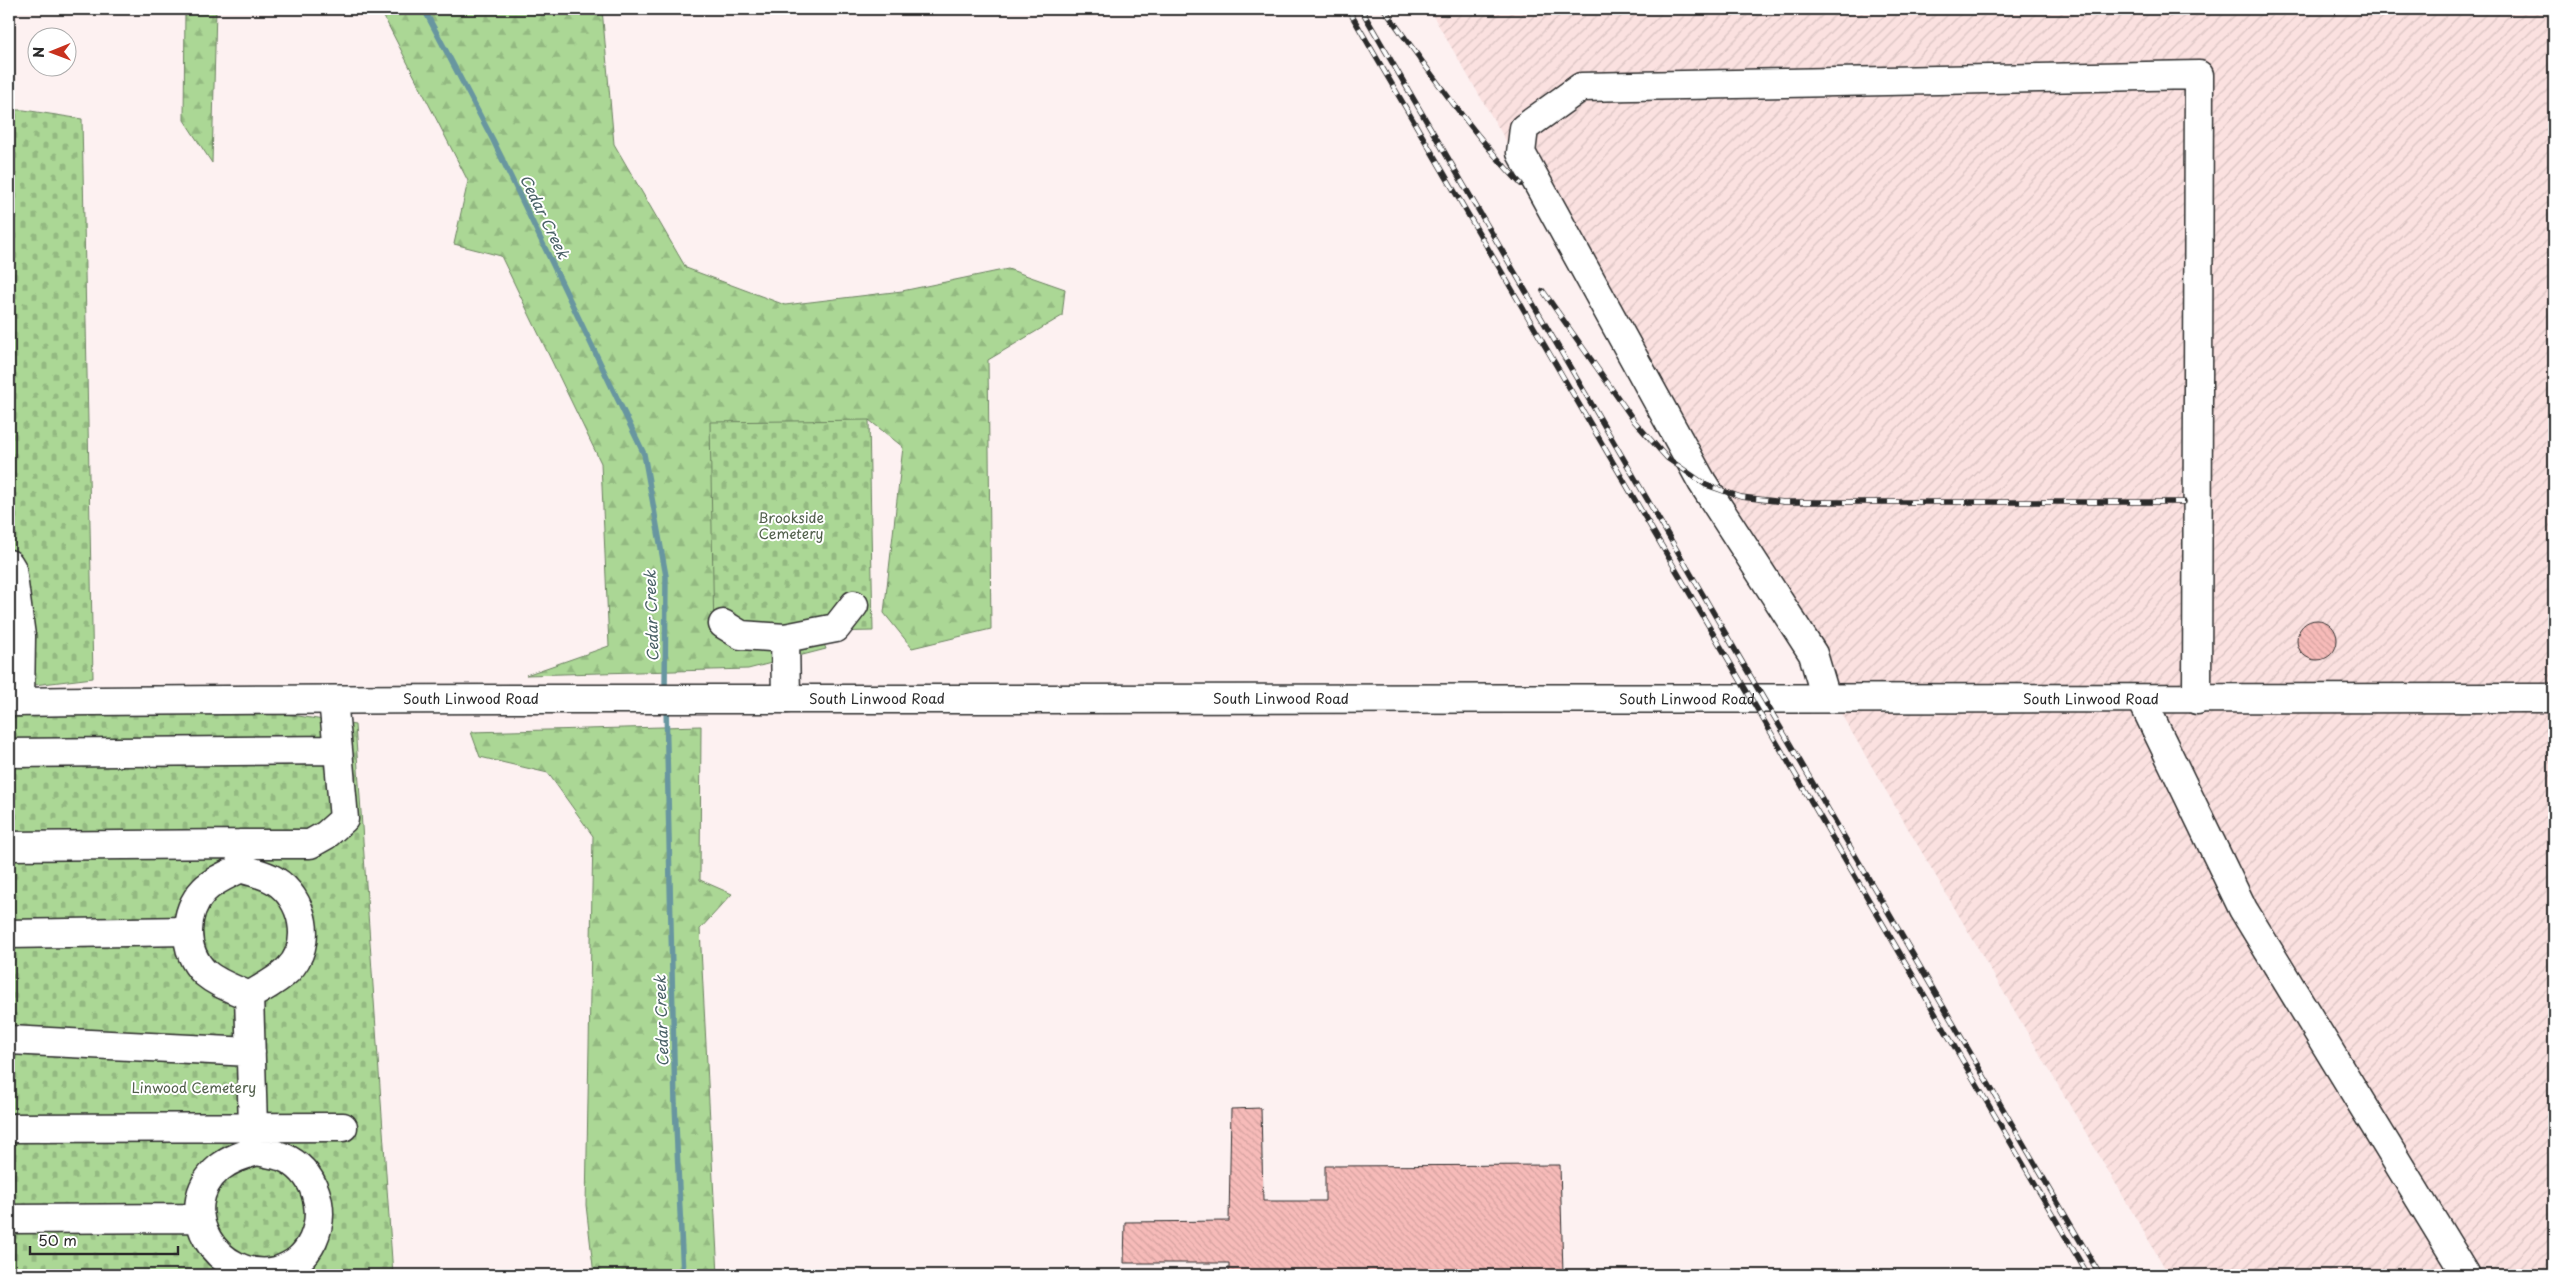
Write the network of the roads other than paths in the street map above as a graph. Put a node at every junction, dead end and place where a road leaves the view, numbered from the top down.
1 (9, 564) edge
2 (854, 605) dead end
3 (723, 624) dead end
4 (785, 638) junction
5 (1826, 698) junction
6 (2554, 698) edge
7 (786, 699) junction
8 (332, 700) junction
9 (2142, 700) junction
10 (2197, 700) junction
11 (14, 702) edge
12 (338, 750) junction
13 (9, 753) edge
14 (9, 846) edge
15 (240, 856) junction
16 (187, 931) junction
17 (9, 934) edge
18 (249, 996) junction
19 (9, 1040) edge
20 (250, 1052) junction
21 (343, 1127) dead end
22 (9, 1128) edge
23 (255, 1139) junction
24 (200, 1218) junction
25 (9, 1219) edge
26 (266, 1275) edge
27 (2466, 1275) edge

1 - 11 main road
2 - 4 main road
3 - 4 main road
4 - 7 main road
5 - 7 main road, South Linwood Road
5 - 9 main road, South Linwood Road
5 - 10 main road
6 - 10 main road, South Linwood Road
7 - 8 main road, South Linwood Road
8 - 11 main road, South Linwood Road
8 - 12 main road
9 - 10 main road, South Linwood Road
9 - 27 main road
12 - 13 main road
12 - 15 main road
14 - 15 main road
15 - 16 main road
15 - 18 main road
16 - 17 main road
16 - 18 main road
18 - 20 main road
19 - 20 main road
20 - 23 main road
21 - 23 main road
22 - 23 main road
23 - 24 main road
23 - 26 main road
24 - 25 main road
24 - 26 main road

